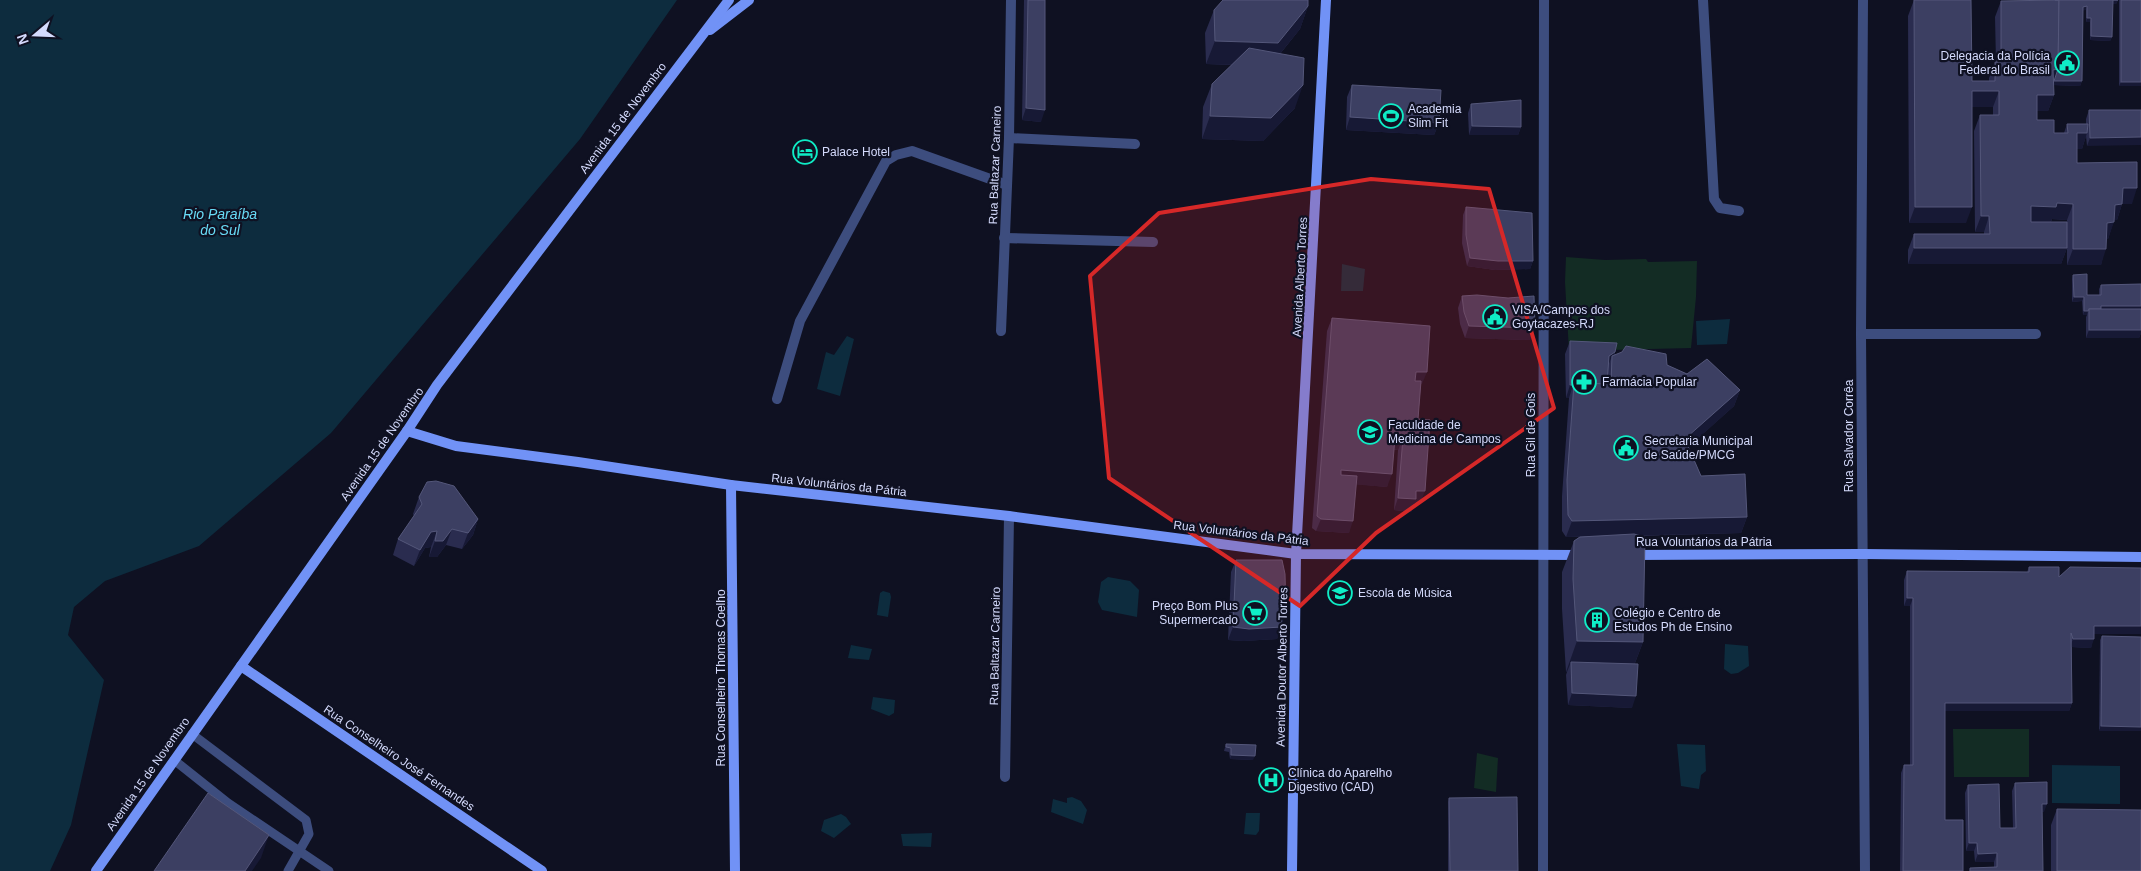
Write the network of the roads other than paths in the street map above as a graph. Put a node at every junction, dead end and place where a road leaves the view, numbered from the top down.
1 (728, 0) edge
2 (749, 0) edge
3 (1011, 0) edge
4 (1326, 0) edge
5 (1544, 0) edge
6 (1703, 0) edge
7 (1863, 0) edge
8 (699, 38) junction
9 (1009, 138) junction
10 (1135, 144) dead end
11 (1007, 185) junction
12 (1739, 211) dead end
13 (1004, 238) junction
14 (1153, 242) dead end
15 (1001, 331) dead end
16 (1861, 334) junction
17 (2036, 334) dead end
18 (777, 399) dead end
19 (407, 432) junction
20 (731, 485) junction
21 (1010, 516) junction
22 (1296, 554) junction
23 (1863, 554) junction
24 (1543, 555) junction
25 (1593, 555) edge
26 (1623, 555) edge
27 (2141, 557) edge
28 (241, 666) junction
29 (192, 734) junction
30 (174, 760) junction
31 (1005, 777) dead end
32 (300, 852) junction
33 (96, 871) edge
34 (288, 871) edge
35 (329, 871) edge
36 (542, 871) edge
37 (735, 871) edge
38 (1292, 871) edge
39 (1543, 871) edge
40 (1865, 871) edge

1 - 8 main road, Avenida 15 de Novembro
2 - 8 main road, Avenida 15 de Novembro
3 - 9 street, Rua Baltazar Carneiro
4 - 22 main road, Avenida Alberto Torres
5 - 24 street, Rua Gil de Gois
6 - 12 street
7 - 16 street, Rua Salvador Corrêa
8 - 19 main road, Avenida 15 de Novembro
9 - 10 street
9 - 11 street, Rua Baltazar Carneiro
11 - 13 street, Rua Baltazar Carneiro
11 - 18 street
13 - 14 street
13 - 15 street, Rua Baltazar Carneiro
16 - 17 street
16 - 23 street, Rua Salvador Corrêa
19 - 20 main road, Rua Voluntários da Pátria
19 - 28 main road, Avenida 15 de Novembro
20 - 21 main road, Rua Voluntários da Pátria
20 - 37 main road, Rua Conselheiro Thomas Coelho
21 - 22 main road, Rua Voluntários da Pátria
21 - 31 street, Rua Baltazar Carneiro
22 - 24 main road, Rua Voluntários da Pátria
22 - 38 main road, Avenida Doutor Alberto Torres
23 - 26 main road, Rua Voluntários da Pátria
23 - 27 main road, Rua Voluntários da Pátria
23 - 40 street, Rua Salvador Corrêa
24 - 25 main road, Rua Voluntários da Pátria
24 - 39 street, Rua Gil de Gois
28 - 29 main road, Avenida 15 de Novembro
28 - 36 main road, Rua Conselheiro José Fernandes
29 - 30 main road, Avenida 15 de Novembro
29 - 32 lane
30 - 32 lane
30 - 33 main road, Avenida 15 de Novembro
32 - 34 lane
32 - 35 lane

